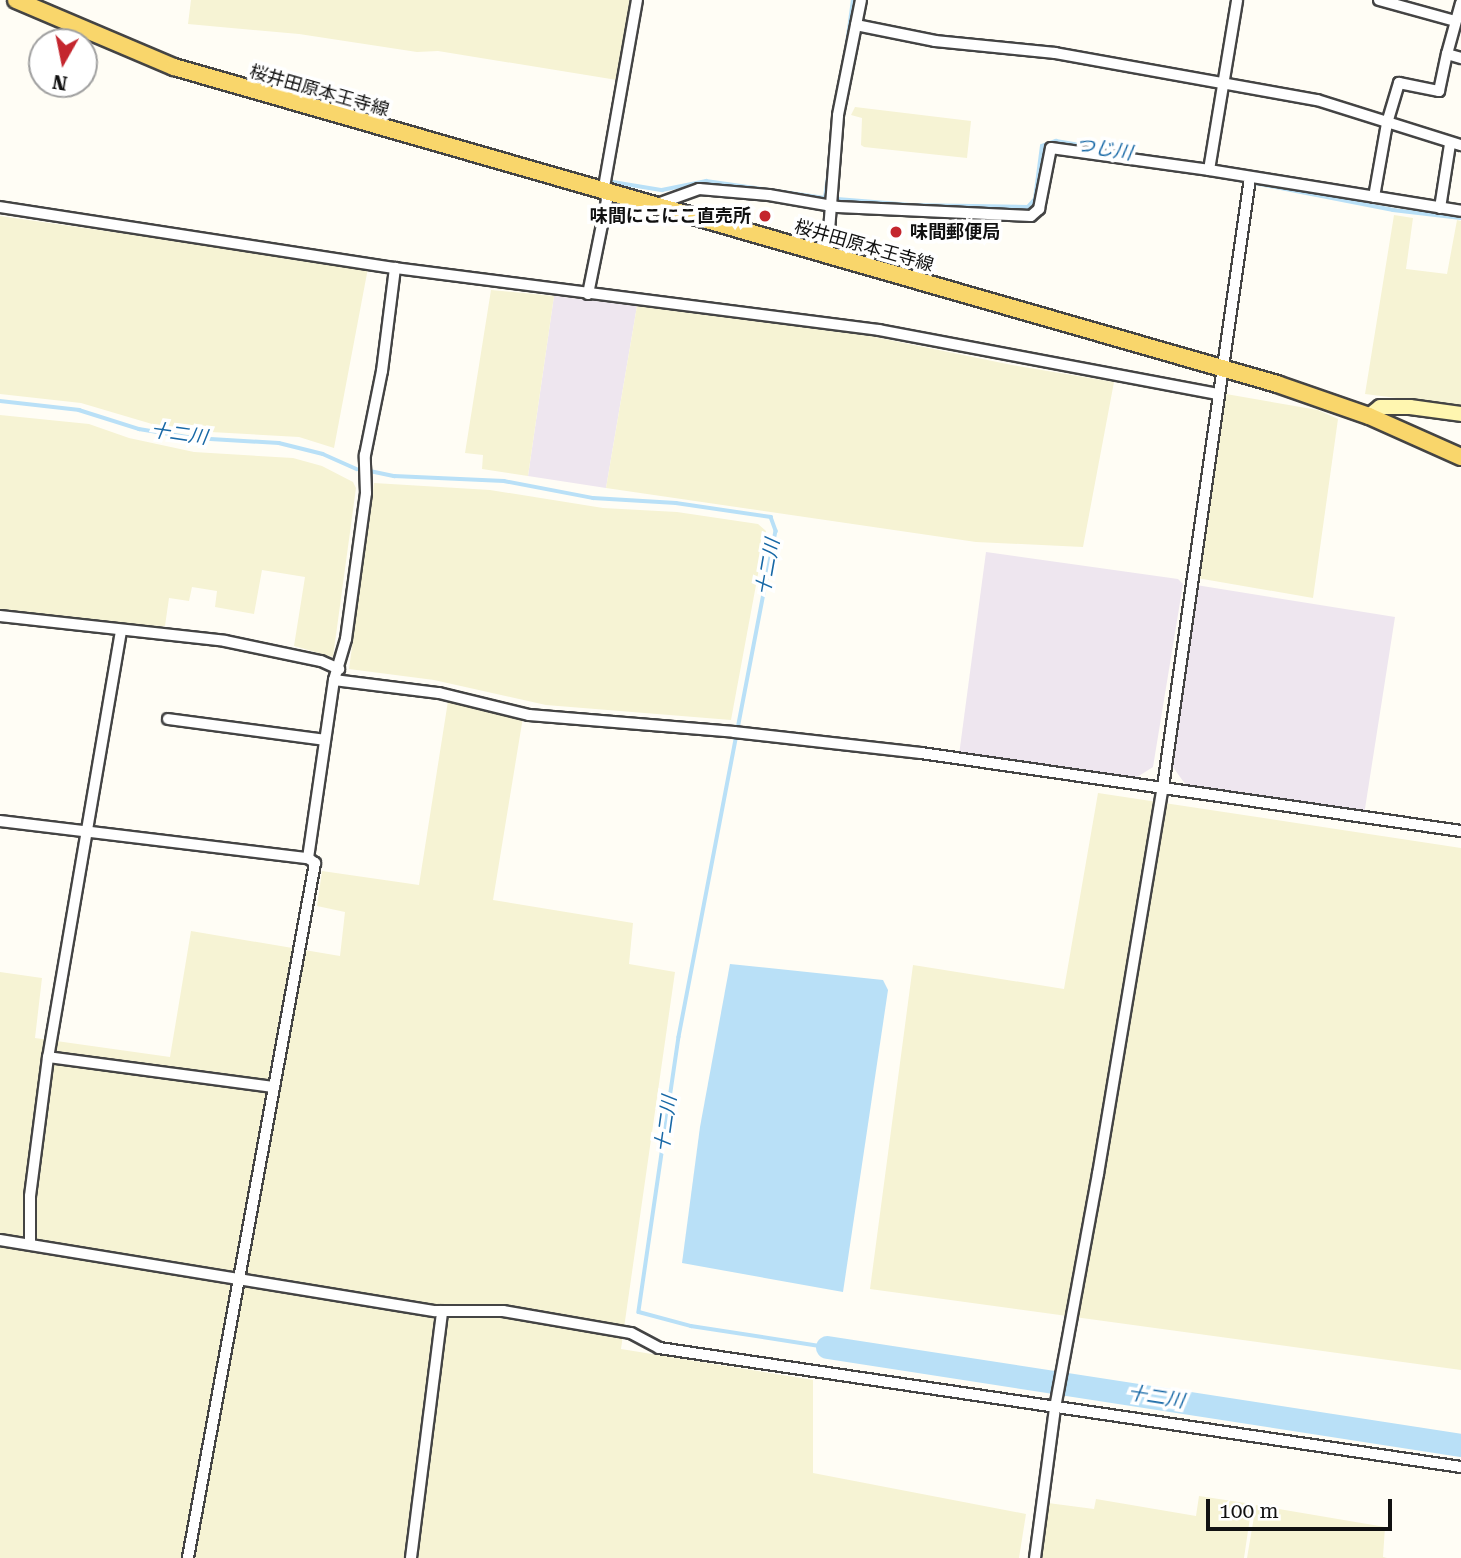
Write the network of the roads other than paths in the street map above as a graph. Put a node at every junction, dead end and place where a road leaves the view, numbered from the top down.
1 (16, 0) edge
2 (637, 0) edge
3 (861, 0) edge
4 (1237, 0) edge
5 (1379, 0) edge
6 (1461, 3) edge
7 (1455, 21) junction
8 (856, 25) junction
9 (1447, 54) junction
10 (1461, 58) edge
11 (1222, 81) junction
12 (1387, 123) junction
13 (1456, 144) edge
14 (1209, 170) junction
15 (1250, 178) junction
16 (605, 193) junction
17 (1374, 197) junction
18 (652, 206) junction
19 (832, 206) junction
20 (0, 207) edge
21 (1440, 208) junction
22 (1461, 211) edge
23 (827, 256) junction
24 (395, 268) junction
25 (588, 294) junction
26 (1221, 369) junction
27 (1218, 394) junction
28 (1461, 414) edge
29 (1369, 416) junction
30 (1461, 457) edge
31 (0, 616) edge
32 (121, 631) junction
33 (337, 674) junction
34 (168, 719) dead end
35 (325, 740) junction
36 (1163, 787) junction
37 (0, 821) edge
38 (1461, 831) edge
39 (86, 832) junction
40 (308, 858) junction
41 (48, 1057) junction
42 (274, 1087) junction
43 (0, 1240) edge
44 (30, 1244) junction
45 (240, 1278) junction
46 (442, 1311) junction
47 (1055, 1408) junction
48 (1461, 1467) edge
49 (188, 1558) edge
50 (411, 1558) edge
51 (1035, 1558) edge

1 - 16 main road, 桜井田原本王寺線
2 - 16 street
3 - 8 street
4 - 11 street
5 - 7 street
6 - 7 street
7 - 9 street
8 - 11 street
8 - 19 street
9 - 10 street
9 - 12 street
11 - 12 street
11 - 14 street
12 - 13 street
12 - 17 street
13 - 21 street
14 - 15 street
14 - 19 street
15 - 17 street
15 - 26 street
16 - 18 main road, 桜井田原本王寺線
16 - 25 street
17 - 21 street
18 - 19 street
18 - 23 main road, 桜井田原本王寺線
19 - 23 street
20 - 24 street
21 - 22 street
23 - 26 main road, 桜井田原本王寺線
24 - 25 street
24 - 33 street
25 - 27 street
26 - 27 street
26 - 29 main road, 桜井田原本王寺線
27 - 36 street
28 - 29 street
29 - 30 main road, 桜井田原本王寺線
31 - 32 street
32 - 33 street
32 - 39 street
33 - 35 street
33 - 36 street
34 - 35 street
35 - 40 street
36 - 38 street
36 - 47 street
37 - 39 street
39 - 40 street
39 - 41 street
40 - 42 street
41 - 42 street
41 - 44 street
42 - 45 street
43 - 44 street
44 - 45 street
45 - 46 street
45 - 49 street
46 - 47 street
46 - 50 street
47 - 48 street
47 - 51 street

